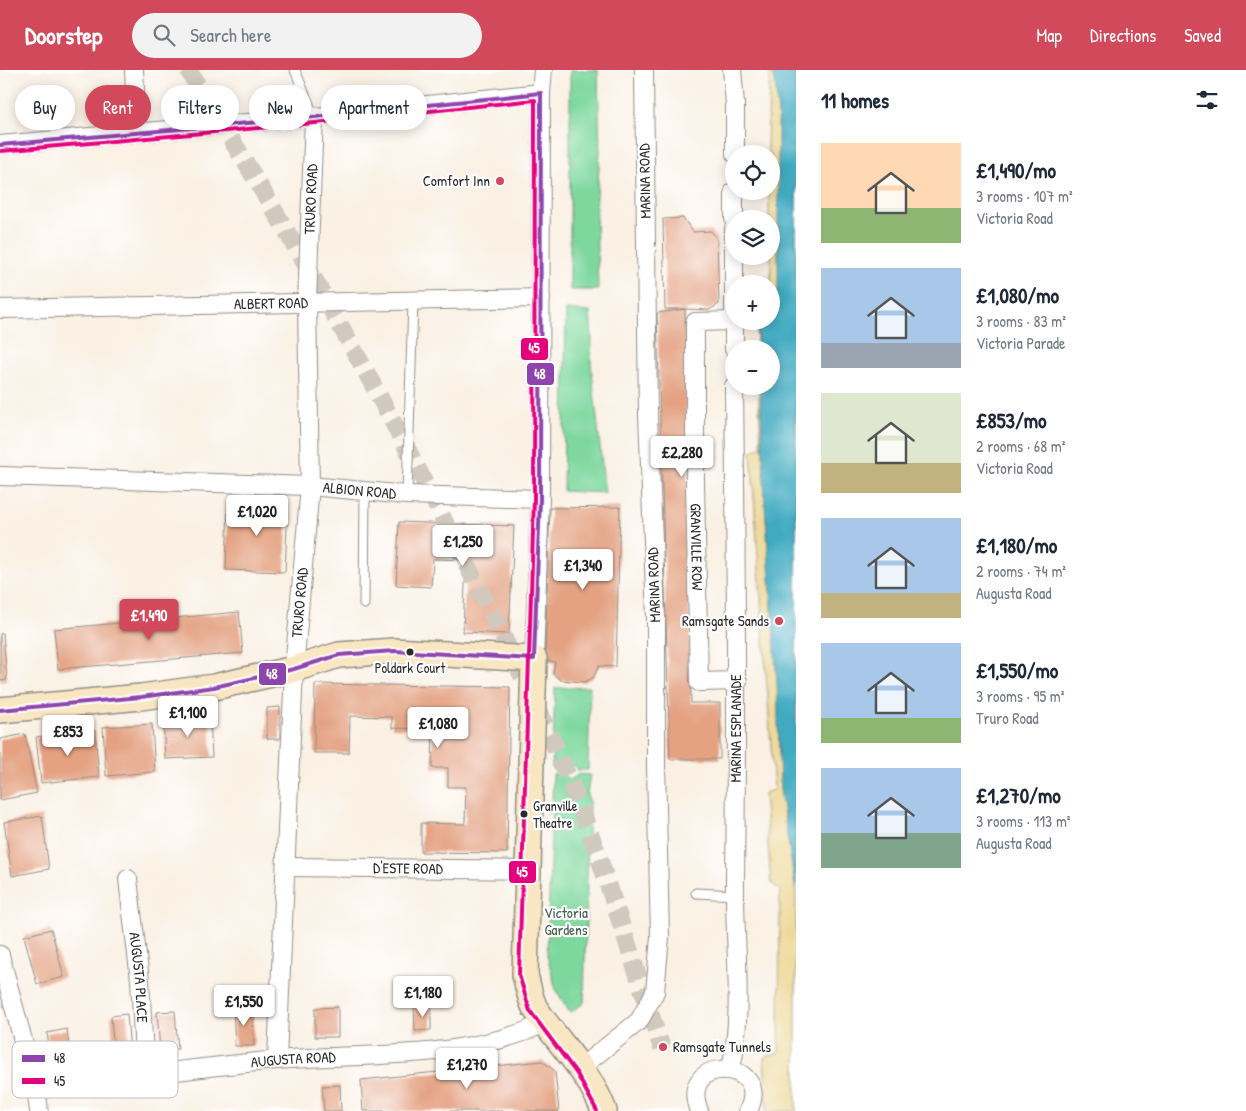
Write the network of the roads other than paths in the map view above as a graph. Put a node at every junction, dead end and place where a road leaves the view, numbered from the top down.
1 (134, 70) edge
2 (295, 70) edge
3 (544, 70) edge
4 (644, 70) edge
5 (732, 70) edge
6 (541, 93) junction
7 (314, 117) junction
8 (137, 131) junction
9 (0, 144) edge
10 (734, 145) edge
11 (541, 298) junction
12 (412, 301) junction
13 (307, 303) junction
14 (0, 309) edge
15 (725, 321) edge
16 (734, 395) edge
17 (0, 476) edge
18 (310, 486) junction
19 (364, 490) junction
20 (407, 495) junction
21 (540, 499) junction
22 (364, 604) dead end
23 (534, 659) junction
24 (294, 669) junction
25 (738, 681) junction
26 (0, 710) edge
27 (287, 866) junction
28 (529, 870) junction
29 (128, 879) dead end
30 (696, 893) dead end
31 (735, 895) junction
32 (0, 955) edge
33 (2, 973) edge
34 (546, 1022) junction
35 (22, 1041) edge
36 (143, 1041) edge
37 (277, 1060) junction
38 (580, 1068) junction
39 (731, 1069) junction
40 (178, 1071) edge
41 (37, 1098) edge
42 (39, 1111) edge
43 (604, 1111) edge
44 (699, 1111) edge
45 (748, 1111) edge

1 - 8 street
2 - 7 lane
3 - 6 street
4 - 38 street, MARINA ROAD
5 - 10 street
6 - 7 street
6 - 11 street
7 - 8 street
7 - 13 street, TRURO ROAD
8 - 9 street
11 - 12 street, ALBERT ROAD
11 - 21 street
12 - 13 street, ALBERT ROAD
12 - 20 lane
13 - 14 street, ALBERT ROAD
13 - 18 street, TRURO ROAD
15 - 25 street, GRANVILLE ROW
16 - 25 street, MARINA ESPLANADE
17 - 18 street, ALBION ROAD
18 - 19 street, ALBION ROAD
18 - 24 street, TRURO ROAD
19 - 20 street, ALBION ROAD
19 - 22 lane
20 - 21 street, ALBION ROAD
21 - 23 street
23 - 24 main road
23 - 28 main road
24 - 26 main road
24 - 27 street, TRURO ROAD
25 - 31 street, MARINA ESPLANADE
27 - 28 street, D'ESTE ROAD
27 - 37 street, TRURO ROAD
28 - 34 main road
29 - 36 street, AUGUSTA PLACE
30 - 31 lane
31 - 39 street, MARINA ESPLANADE
32 - 33 street
33 - 35 street
34 - 37 street, AUGUSTA ROAD
34 - 38 main road
37 - 40 street, AUGUSTA ROAD
38 - 43 main road
39 - 44 street
39 - 45 street
41 - 42 street

